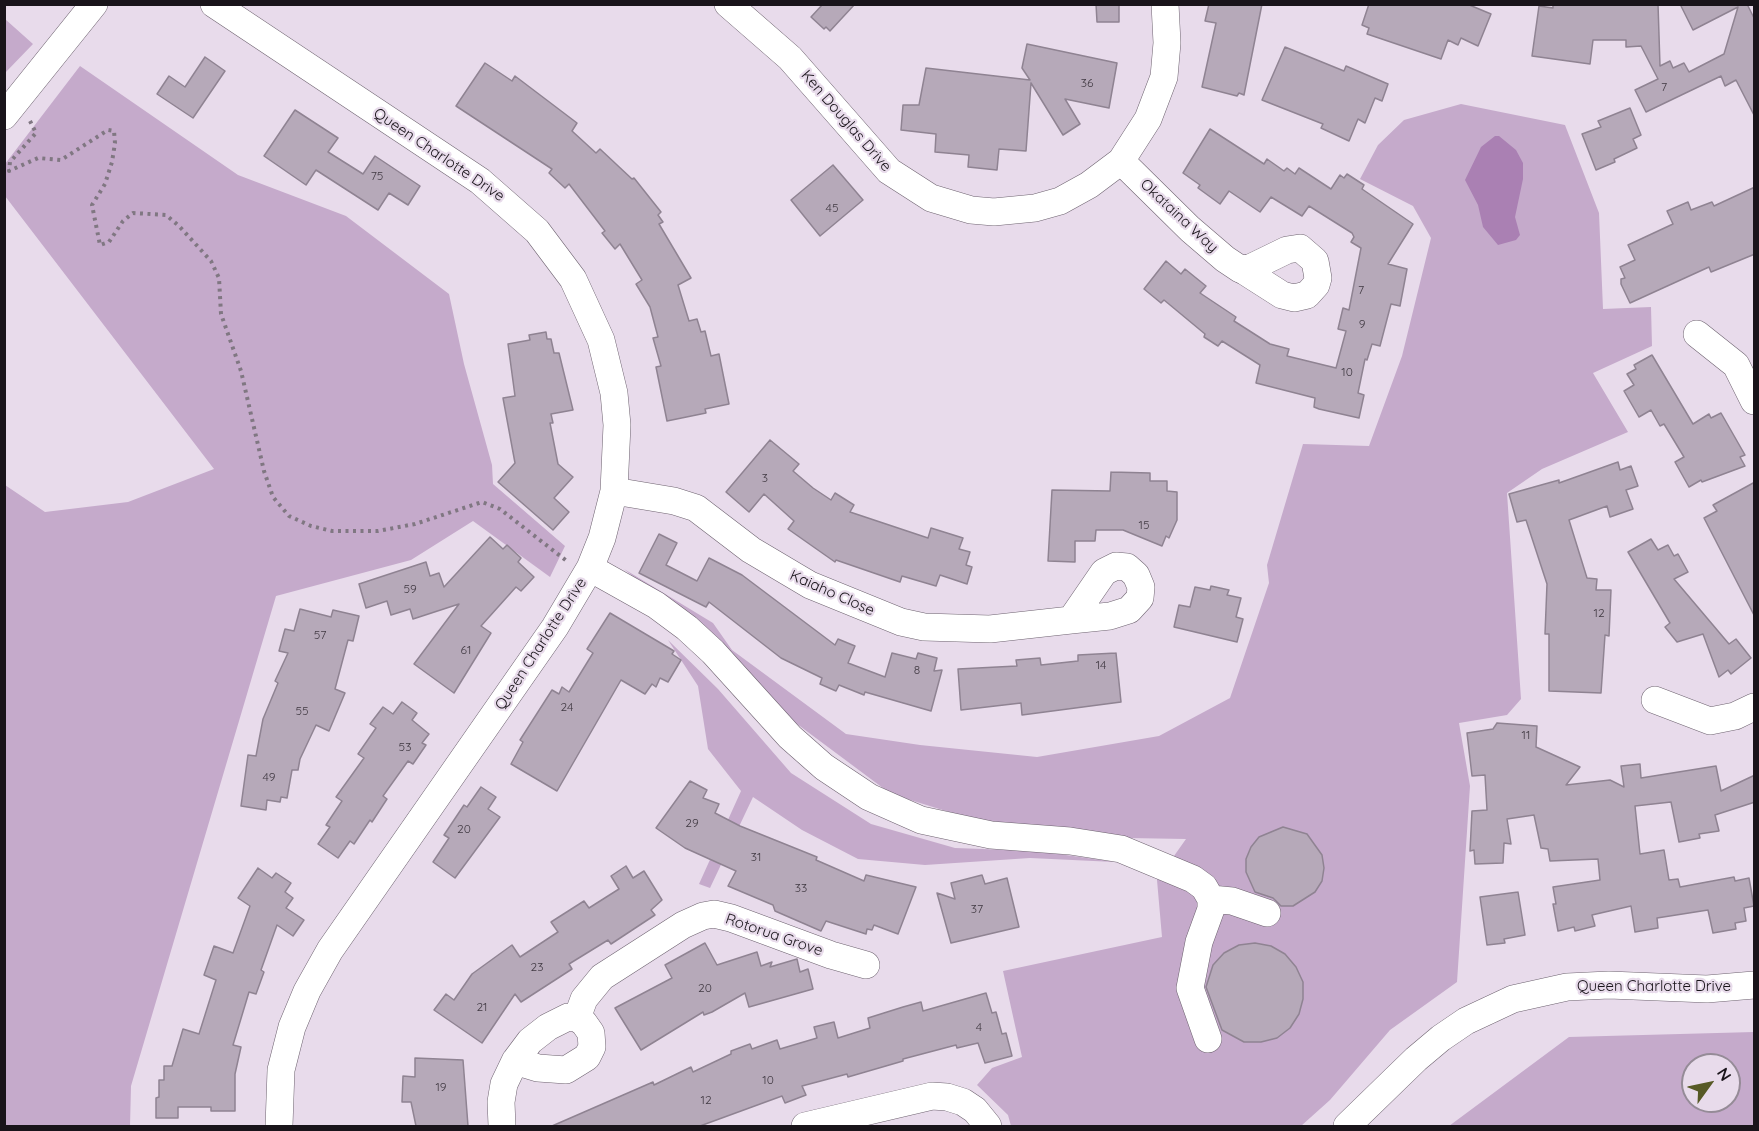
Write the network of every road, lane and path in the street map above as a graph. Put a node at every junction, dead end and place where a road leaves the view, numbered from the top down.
1 (94, 4) edge
2 (214, 4) edge
3 (728, 4) edge
4 (1164, 4) edge
5 (9, 111) edge
6 (1121, 161) junction
7 (1240, 269) dead end
8 (1697, 334) dead end
9 (1755, 400) edge
10 (614, 491) junction
11 (589, 570) junction
12 (1071, 620) dead end
13 (1655, 700) dead end
14 (1755, 707) edge
15 (1211, 899) junction
16 (1267, 913) dead end
17 (866, 965) dead end
18 (1755, 985) edge
19 (577, 1018) junction
20 (1208, 1039) dead end
21 (515, 1060) junction
22 (279, 1126) edge
23 (502, 1126) edge
24 (805, 1126) edge
25 (988, 1126) edge
26 (1347, 1126) edge

1 - 5 street
2 - 10 street, Queen Charlotte Drive
3 - 6 street, Ken Douglas Drive
4 - 6 street, Ken Douglas Drive
5 - 11 path
6 - 7 street, Okataina Way
8 - 9 street
10 - 11 street, Queen Charlotte Drive
10 - 12 street, Kaiaho Close
11 - 15 street
11 - 22 street, Queen Charlotte Drive
13 - 14 street
15 - 16 street
15 - 20 street
17 - 19 street, Rotorua Grove
18 - 26 street, Queen Charlotte Drive
19 - 21 street
19 - 21 street
21 - 23 street
24 - 25 street

